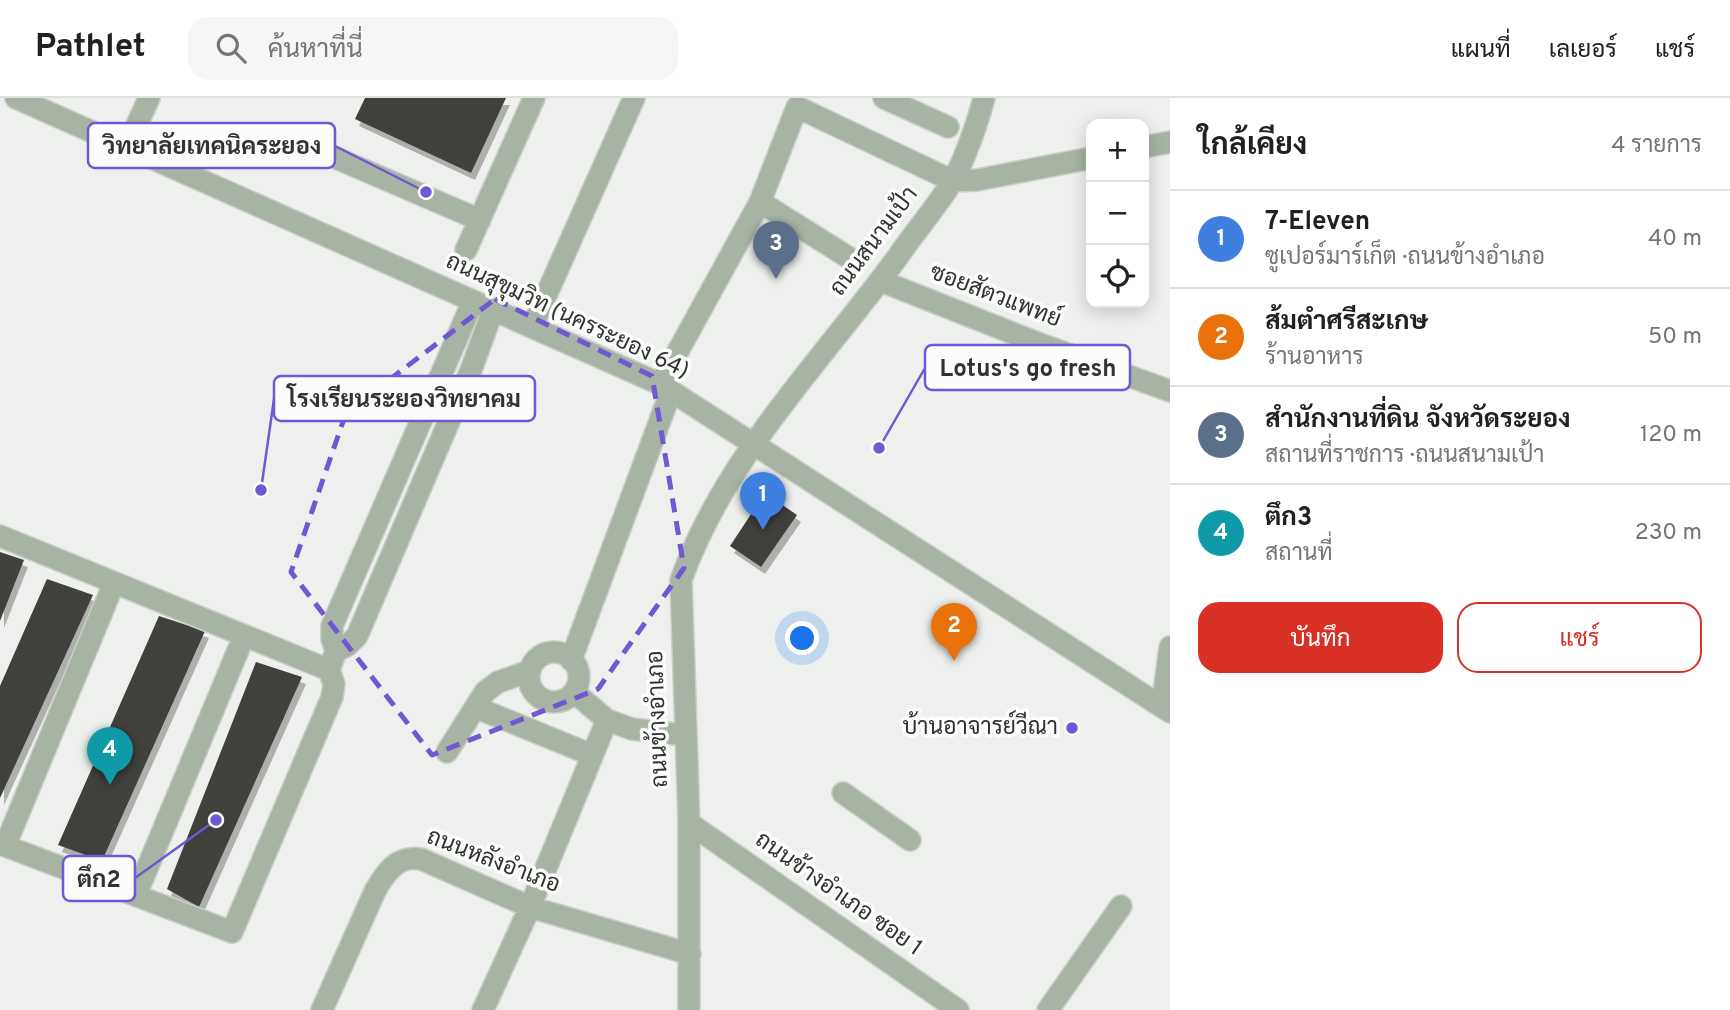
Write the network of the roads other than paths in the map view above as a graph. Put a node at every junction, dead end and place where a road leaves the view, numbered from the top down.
1 (16, 98) edge
2 (149, 98) edge
3 (534, 98) edge
4 (634, 98) edge
5 (884, 98) edge
6 (984, 98) edge
7 (799, 103) edge
8 (948, 127) dead end
9 (1170, 142) edge
10 (1149, 146) edge
11 (127, 147) junction
12 (336, 158) dead end
13 (1086, 159) edge
14 (953, 181) junction
15 (760, 202) junction
16 (480, 220) junction
17 (466, 250) dead end
18 (851, 259) dead end
19 (881, 281) junction
20 (473, 301) junction
21 (493, 310) junction
22 (532, 327) junction
23 (665, 387) junction
24 (1170, 391) edge
25 (751, 445) junction
26 (0, 536) edge
27 (114, 583) junction
28 (244, 636) junction
29 (1170, 647) edge
30 (571, 660) junction
31 (332, 661) junction
32 (530, 671) junction
33 (574, 692) junction
34 (477, 708) junction
35 (1166, 710) edge
36 (607, 720) junction
37 (685, 735) junction
38 (447, 752) dead end
39 (592, 755) junction
40 (843, 793) dead end
41 (689, 823) junction
42 (910, 840) dead end
43 (2, 845) edge
44 (136, 895) junction
45 (1121, 906) dead end
46 (530, 907) junction
47 (690, 954) junction
48 (322, 1010) edge
49 (483, 1010) edge
50 (689, 1010) edge
51 (958, 1010) edge
52 (1048, 1010) edge

1 - 11 street, ถนนสุขุมวิท (นครระยอง 64)
2 - 11 street
3 - 16 street
4 - 22 street
5 - 8 street
6 - 14 street
7 - 14 street
7 - 15 street
9 - 10 street
11 - 20 street, ถนนสุขุมวิท (นครระยอง 64)
12 - 16 street
13 - 14 street, ถนนสนามเป้า
14 - 19 street, ถนนสนามเป้า
15 - 18 street
15 - 23 street
16 - 17 street
19 - 24 street, ซอยสัตวแพทย์
19 - 25 street, ถนนสนามเป้า
20 - 21 street, ถนนสุขุมวิท (นครระยอง 64)
20 - 31 street
21 - 22 street, ถนนสุขุมวิท (นครระยอง 64)
21 - 31 street
22 - 23 street, ถนนสุขุมวิท (นครระยอง 64)
23 - 25 street, ถนนสุขุมวิท (นครระยอง 64)
23 - 30 street
25 - 35 street, ถนนสุขุมวิท (นครระยอง 64)
25 - 37 street, ถนนข้างอำเภอ
26 - 27 street
27 - 28 street
27 - 43 street
28 - 31 street
28 - 44 street
29 - 35 street
30 - 32 street
30 - 33 street
31 - 44 street
32 - 33 street
32 - 34 street
33 - 36 street
34 - 38 street
34 - 39 street
36 - 37 street
36 - 39 street
37 - 41 street, ถนนข้างอำเภอ
39 - 46 street
40 - 42 street
41 - 47 street, ถนนข้างอำเภอ
41 - 51 street, ถนนข้างอำเภอ ซอย 1
43 - 44 street
45 - 52 street
46 - 47 street, ถนนหลังอำเภอ
46 - 48 street, ถนนหลังอำเภอ
46 - 49 street
47 - 50 street, ถนนข้างอำเภอ

